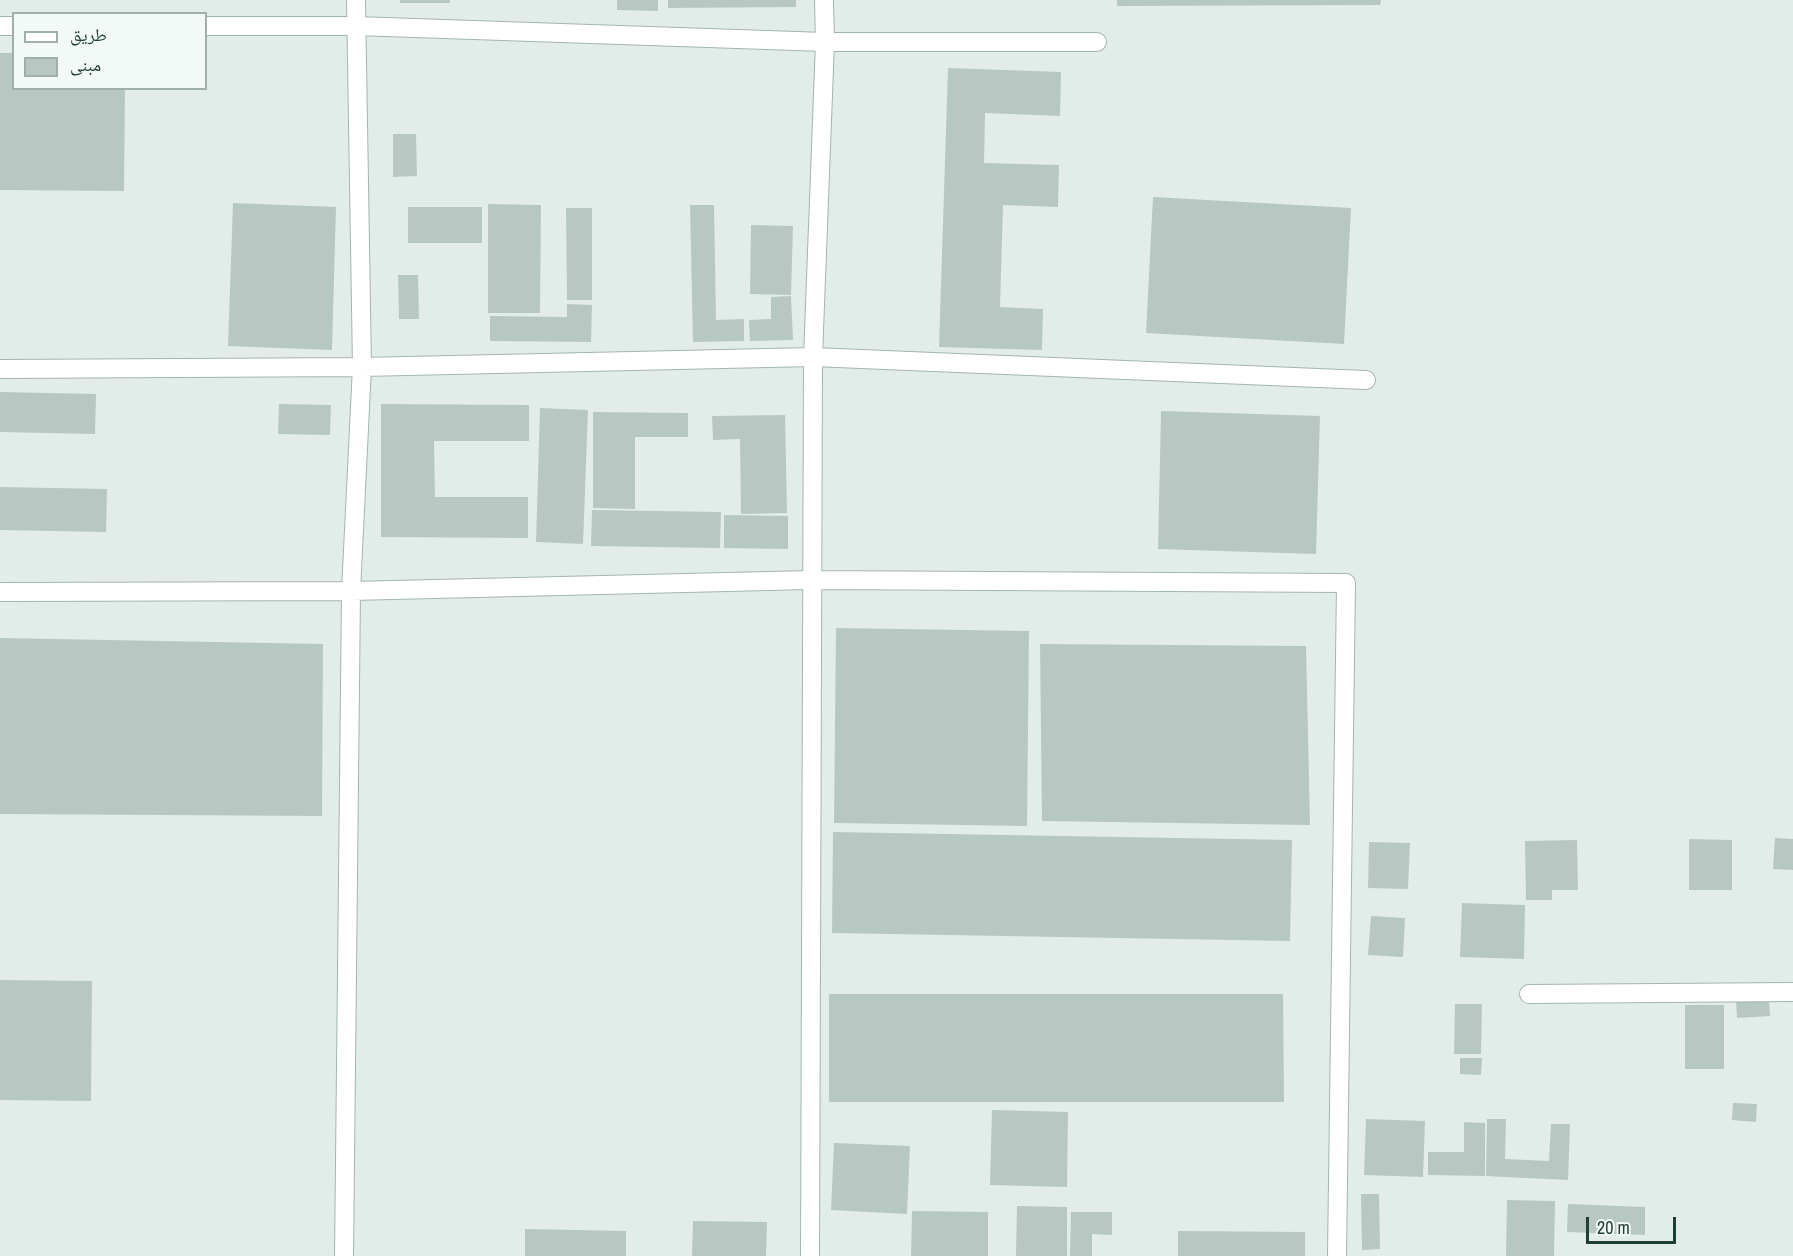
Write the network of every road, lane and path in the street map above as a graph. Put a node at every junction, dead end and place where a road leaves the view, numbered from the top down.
1 (356, 0) edge
2 (824, 0) edge
3 (207, 26) edge
4 (356, 26) junction
5 (825, 42) junction
6 (1097, 42) dead end
7 (813, 357) junction
8 (362, 367) junction
9 (0, 369) edge
10 (1366, 380) dead end
11 (811, 580) junction
12 (351, 591) junction
13 (0, 592) edge
14 (1793, 992) edge
15 (1529, 994) dead end
16 (344, 1256) edge
17 (810, 1256) edge
18 (1337, 1256) edge

1 - 4 street
2 - 5 street
3 - 4 street
4 - 5 street
4 - 8 street
5 - 6 street
5 - 7 street
7 - 8 street
7 - 10 street
7 - 11 street
8 - 9 street
8 - 12 street
11 - 12 street
11 - 17 street
11 - 18 street
12 - 13 street
12 - 16 street
14 - 15 street

